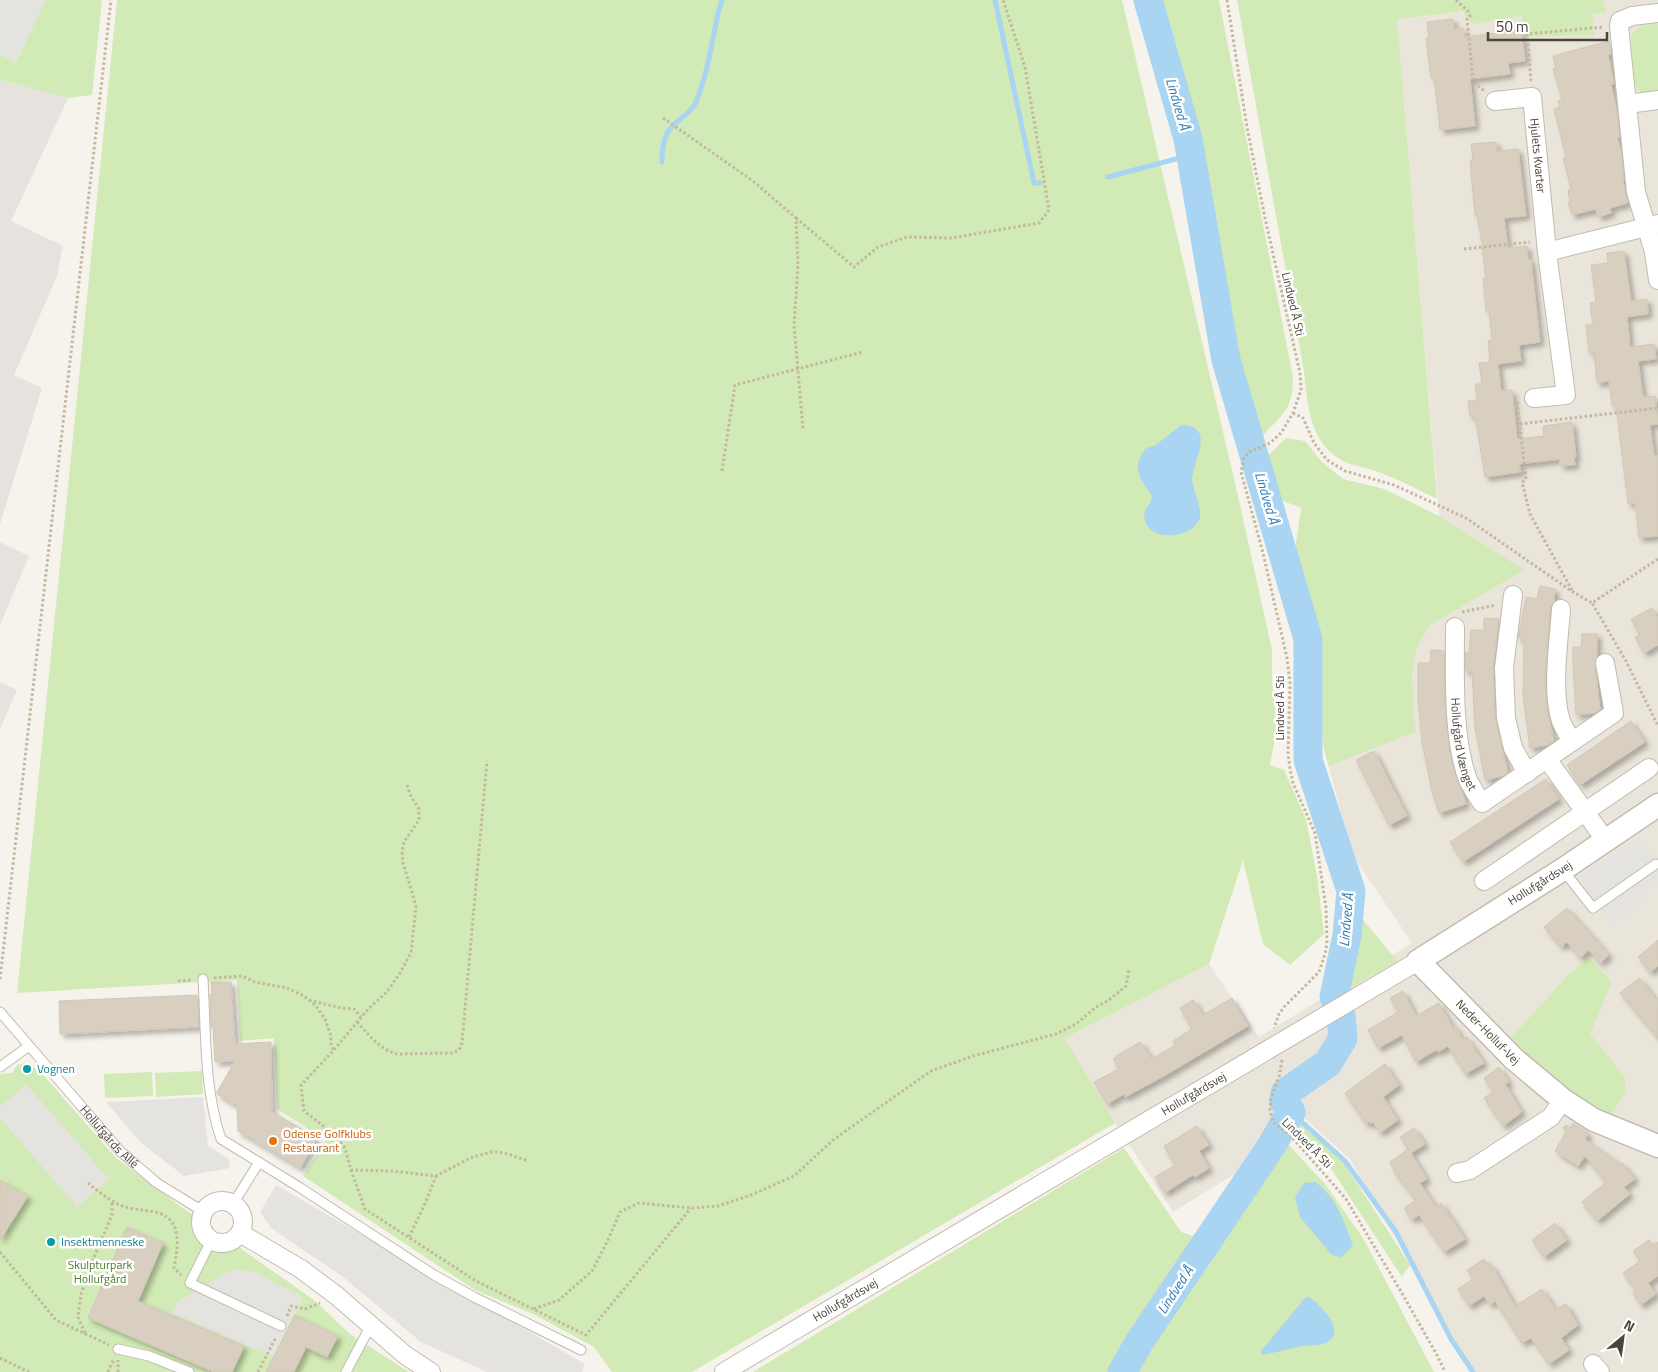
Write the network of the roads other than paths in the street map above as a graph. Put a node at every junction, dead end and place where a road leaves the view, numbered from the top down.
1 (1658, 13) edge
2 (1658, 100) edge
3 (1495, 101) road end
4 (1628, 104) junction
5 (1653, 225) edge
6 (1547, 252) junction
7 (1658, 280) edge
8 (1534, 398) road end
9 (1512, 599) road end
10 (1562, 609) dead end
11 (1455, 627) road end
12 (1605, 663) dead end
13 (1572, 742) junction
14 (1547, 759) junction
15 (1649, 768) dead end
16 (1527, 773) junction
17 (1658, 804) edge
18 (1585, 812) junction
19 (1606, 841) junction
20 (1656, 864) dead end
21 (1562, 870) junction
22 (1484, 881) dead end
23 (1418, 961) junction
24 (203, 979) road end
25 (0, 1012) edge
26 (29, 1046) junction
27 (0, 1067) edge
28 (1563, 1100) junction
29 (1658, 1146) edge
30 (260, 1162) junction
31 (1457, 1173) dead end
32 (232, 1204) junction
33 (204, 1212) junction
34 (240, 1233) junction
35 (211, 1240) junction
36 (371, 1325) junction
37 (281, 1326) road end
38 (118, 1349) road end
39 (581, 1350) dead end
40 (188, 1372) edge
41 (346, 1372) edge
42 (431, 1372) edge
43 (724, 1372) edge

1 - 4 street
2 - 4 street
3 - 6 street, Hjulets Kvarter
4 - 5 street
5 - 6 street
5 - 7 street
6 - 8 street, Hjulets Kvarter
9 - 16 street
10 - 13 street
11 - 16 street, Hollufgård Vænget
12 - 13 street, Hollufgård Vænget
13 - 14 street, Hollufgård Vænget
14 - 16 street, Hollufgård Vænget
14 - 18 street
15 - 18 street
17 - 19 street, Hollufgårdsvej
18 - 19 street
18 - 22 street
19 - 21 street, Hollufgårdsvej
20 - 21 lane
21 - 23 street, Hollufgårdsvej
23 - 28 street, Neder-Holluf-Vej
23 - 43 street, Hollufgårdsvej
24 - 30 lane
25 - 26 lane, Hollufgårds Allé
26 - 27 lane
26 - 33 lane, Hollufgårds Allé
28 - 29 street, Neder-Holluf-Vej
28 - 31 street
30 - 32 lane
30 - 39 lane
32 - 33 street
32 - 34 street
33 - 35 street
34 - 35 street
34 - 36 street
35 - 37 lane
36 - 41 lane
36 - 42 street
38 - 40 lane

